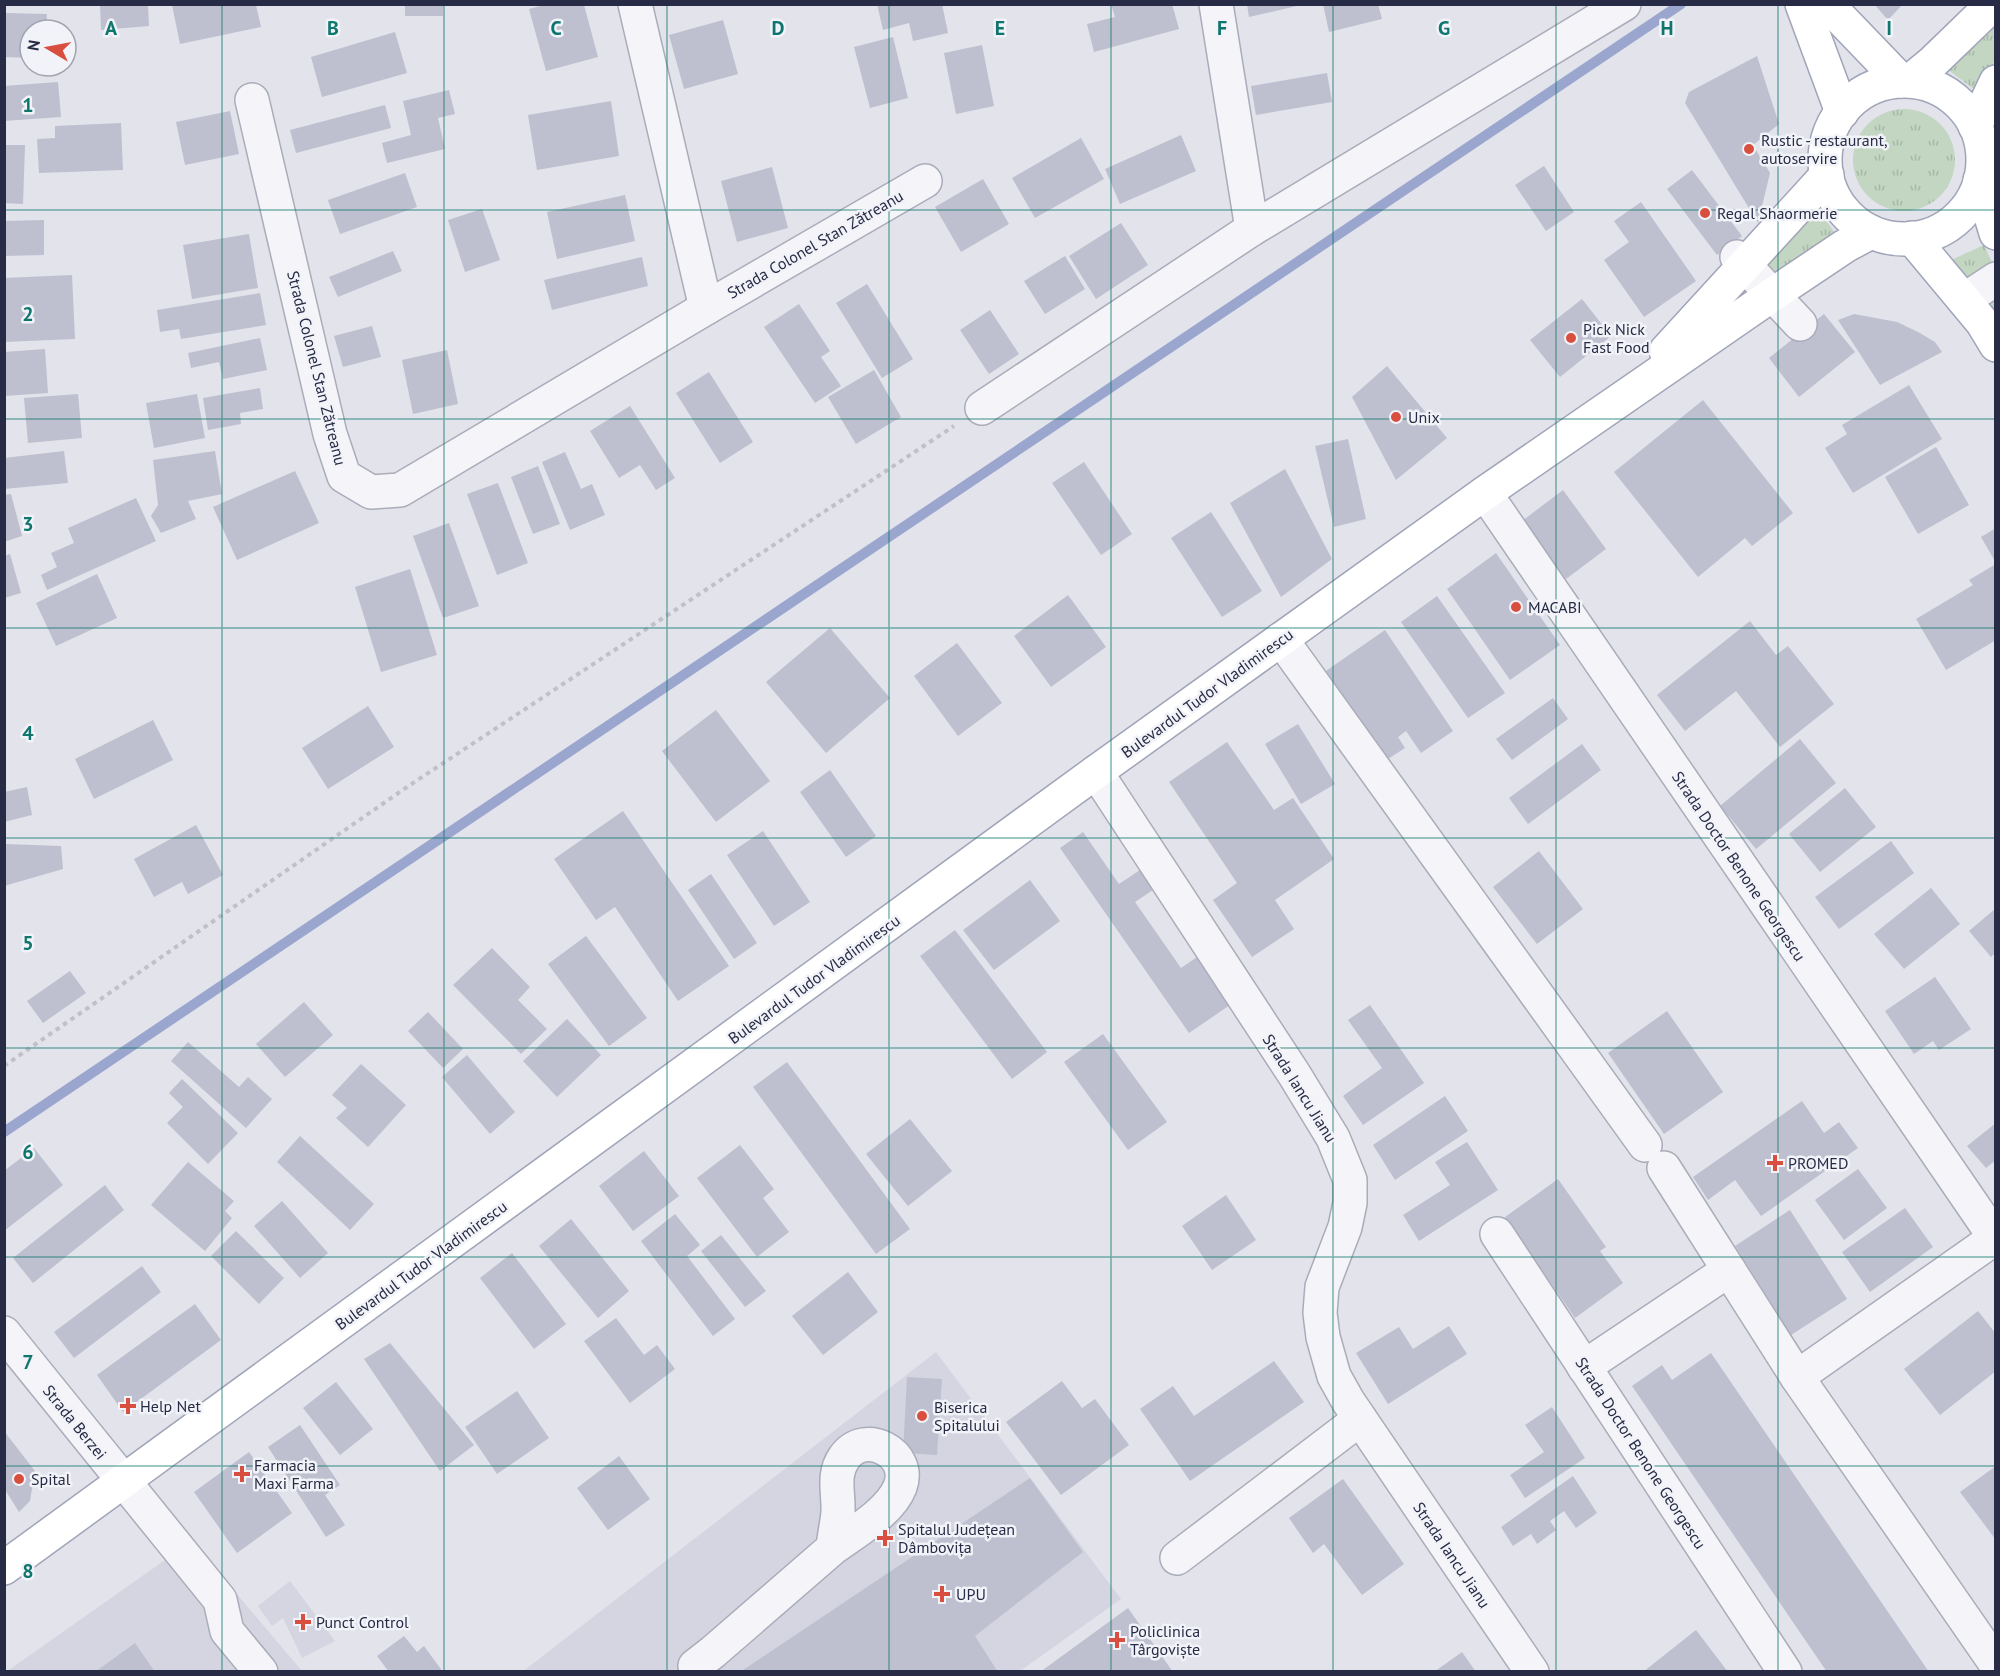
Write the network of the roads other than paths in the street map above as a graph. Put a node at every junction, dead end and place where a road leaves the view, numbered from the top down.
1 (635, 4) edge
2 (1216, 4) edge
3 (1624, 4) edge
4 (1802, 4) edge
5 (1827, 4) edge
6 (1994, 4) edge
7 (1905, 81) junction
8 (1995, 82) edge
9 (252, 100) dead end
10 (1842, 111) junction
11 (1975, 126) junction
12 (1827, 176) junction
13 (1980, 180) junction
14 (925, 181) dead end
15 (1252, 229) junction
16 (1871, 231) junction
17 (1995, 233) edge
18 (1912, 238) junction
19 (1741, 262) junction
20 (1995, 279) edge
21 (1772, 295) junction
22 (1964, 300) junction
23 (706, 308) junction
24 (1800, 324) dead end
25 (1995, 345) edge
26 (1626, 394) junction
27 (982, 408) road end
28 (1485, 493) junction
29 (1281, 639) junction
30 (1096, 772) junction
31 (1497, 1234) dead end
32 (1995, 1238) edge
33 (1729, 1270) junction
34 (4, 1333) edge
35 (1584, 1367) junction
36 (1797, 1377) junction
37 (1360, 1419) junction
38 (124, 1482) junction
39 (833, 1548) dead end
40 (1177, 1558) dead end
41 (4, 1568) edge
42 (704, 1659) dead end
43 (1995, 1664) edge
44 (261, 1671) edge
45 (1532, 1671) edge
46 (1785, 1671) edge

1 - 23 street, Strada Colonel Stan Zătreanu
2 - 15 street
3 - 15 street
4 - 10 main road
5 - 7 main road
6 - 7 main road
7 - 10 main road
7 - 11 main road
8 - 11 main road
9 - 23 street, Strada Colonel Stan Zătreanu
10 - 12 main road
11 - 13 main road
12 - 16 main road
12 - 19 main road, Bulevardul Tudor Vladimirescu
13 - 17 main road
13 - 18 main road
14 - 23 street, Strada Colonel Stan Zătreanu
15 - 27 street
16 - 18 main road
16 - 21 main road, Bulevardul Tudor Vladimirescu
18 - 22 main road
19 - 21 street
19 - 26 main road, Bulevardul Tudor Vladimirescu
20 - 22 street
21 - 24 street
21 - 26 main road, Bulevardul Tudor Vladimirescu
22 - 25 main road
26 - 28 main road, Bulevardul Tudor Vladimirescu
28 - 29 main road, Bulevardul Tudor Vladimirescu
28 - 32 street, Strada Doctor Benone Georgescu
29 - 30 main road, Bulevardul Tudor Vladimirescu
29 - 33 street
30 - 37 street, Strada Iancu Jianu
30 - 38 main road, Bulevardul Tudor Vladimirescu
31 - 35 street, Strada Doctor Benone Georgescu
32 - 36 street, Strada Doctor Benone Georgescu
33 - 35 street
33 - 36 street
34 - 38 street, Strada Berzei
35 - 46 street, Strada Doctor Benone Georgescu
36 - 43 street
37 - 40 street
37 - 45 street, Strada Iancu Jianu
38 - 41 main road, Bulevardul Tudor Vladimirescu
38 - 44 street, Strada Berzei
39 - 42 street

